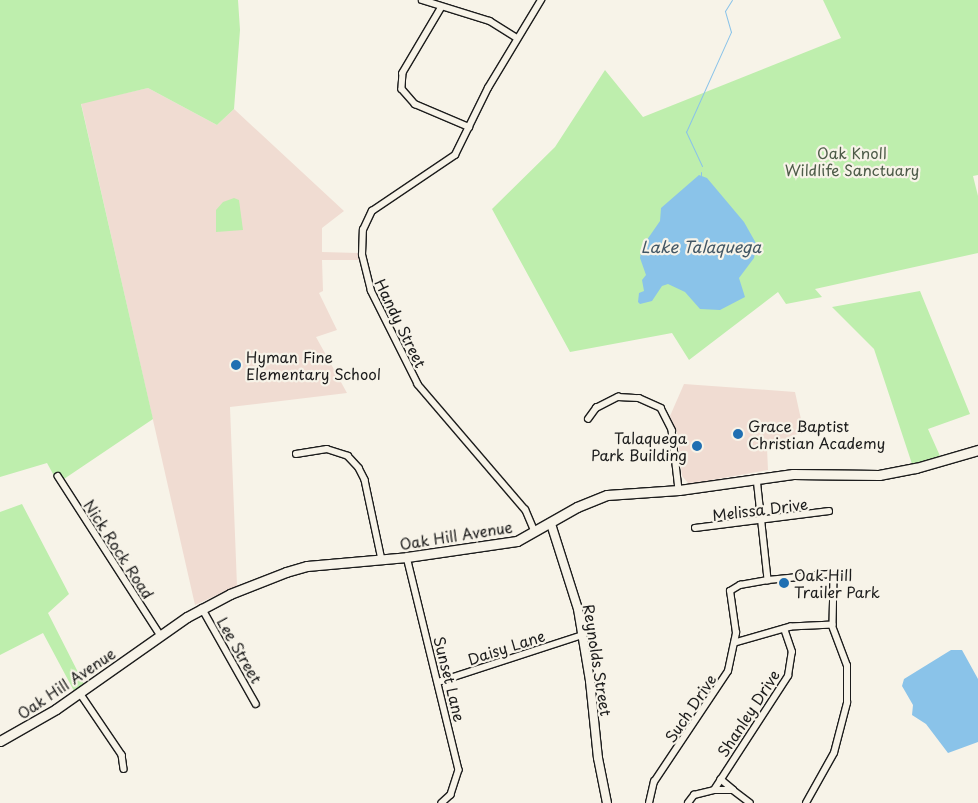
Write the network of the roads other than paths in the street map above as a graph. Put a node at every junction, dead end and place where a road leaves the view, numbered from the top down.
1 (422, 0) edge
2 (541, 0) edge
3 (442, 7) junction
4 (517, 38) junction
5 (469, 127) junction
6 (588, 419) dead end
7 (978, 450) edge
8 (296, 454) dead end
9 (58, 476) dead end
10 (757, 478) junction
11 (679, 490) junction
12 (829, 512) dead end
13 (762, 521) junction
14 (551, 524) junction
15 (695, 528) dead end
16 (535, 533) junction
17 (407, 557) junction
18 (382, 560) junction
19 (768, 580) junction
20 (202, 608) junction
21 (832, 626) junction
22 (784, 629) junction
23 (583, 634) junction
24 (161, 636) junction
25 (735, 643) junction
26 (438, 682) junction
27 (80, 693) junction
28 (256, 704) dead end
29 (0, 741) edge
30 (124, 769) dead end
31 (721, 780) junction
32 (714, 790) junction
33 (733, 790) junction
34 (442, 803) edge
35 (608, 803) edge
36 (649, 803) edge
37 (688, 803) edge
38 (750, 803) edge
39 (806, 803) edge

1 - 3 street
2 - 4 street, Handy Street
3 - 4 street
3 - 5 street
4 - 5 street, Handy Street
5 - 16 street, Handy Street
6 - 11 street
7 - 10 main road, Oak Hill Avenue
8 - 18 street
9 - 24 street, Nick Rock Road
10 - 11 main road, Oak Hill Avenue
10 - 13 street
11 - 14 main road, Oak Hill Avenue
12 - 13 street, Melissa Drive
13 - 15 street, Melissa Drive
13 - 19 street
14 - 16 main road, Oak Hill Avenue
14 - 23 street, Reynolds Street
16 - 17 main road, Oak Hill Avenue
17 - 18 main road, Oak Hill Avenue
17 - 26 street, Sunset Lane
18 - 20 main road, Oak Hill Avenue
19 - 21 street
19 - 25 street, Such Drive
20 - 24 main road, Oak Hill Avenue
20 - 28 street, Lee Street
21 - 22 street
21 - 39 street
22 - 25 street
22 - 31 street, Shanley Drive
23 - 26 street, Daisy Lane
23 - 35 street, Reynolds Street
24 - 27 main road, Oak Hill Avenue
25 - 36 street, Such Drive
26 - 34 street, Sunset Lane
27 - 29 main road, Oak Hill Avenue
27 - 30 street
31 - 32 street, Shanley Drive
31 - 33 street
32 - 33 street
32 - 37 street
33 - 38 street

